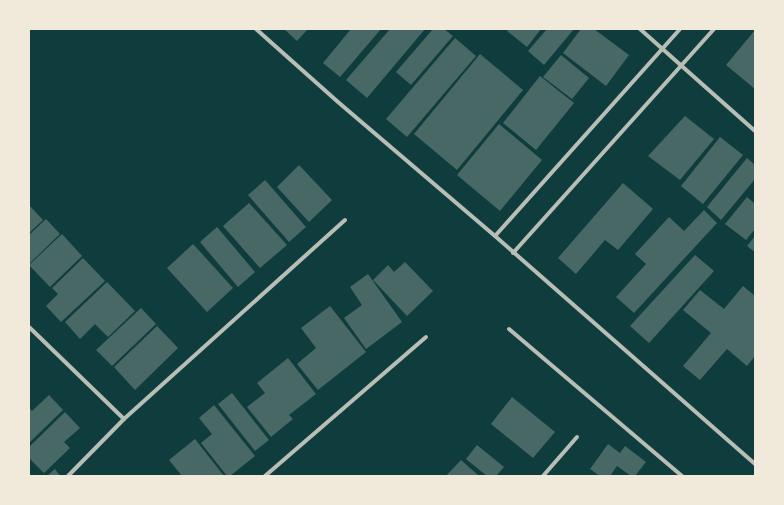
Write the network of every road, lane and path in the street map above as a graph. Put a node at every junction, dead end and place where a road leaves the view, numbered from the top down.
1 (256, 29) edge
2 (640, 29) edge
3 (680, 29) edge
4 (714, 29) edge
5 (662, 49) junction
6 (682, 66) junction
7 (755, 131) edge
8 (345, 220) dead end
9 (495, 236) junction
10 (513, 253) junction
11 (29, 327) edge
12 (509, 329) dead end
13 (426, 337) dead end
14 (124, 419) junction
15 (577, 437) dead end
16 (755, 464) edge
17 (68, 476) edge
18 (265, 476) edge
19 (542, 476) edge
20 (682, 476) edge

1 - 9 street
2 - 5 street
3 - 5 street
4 - 6 street
5 - 6 street
5 - 9 street
6 - 7 street
6 - 10 street
8 - 14 street
9 - 10 street
10 - 16 street
11 - 14 street
12 - 20 street
13 - 18 street
14 - 17 street
15 - 19 street

